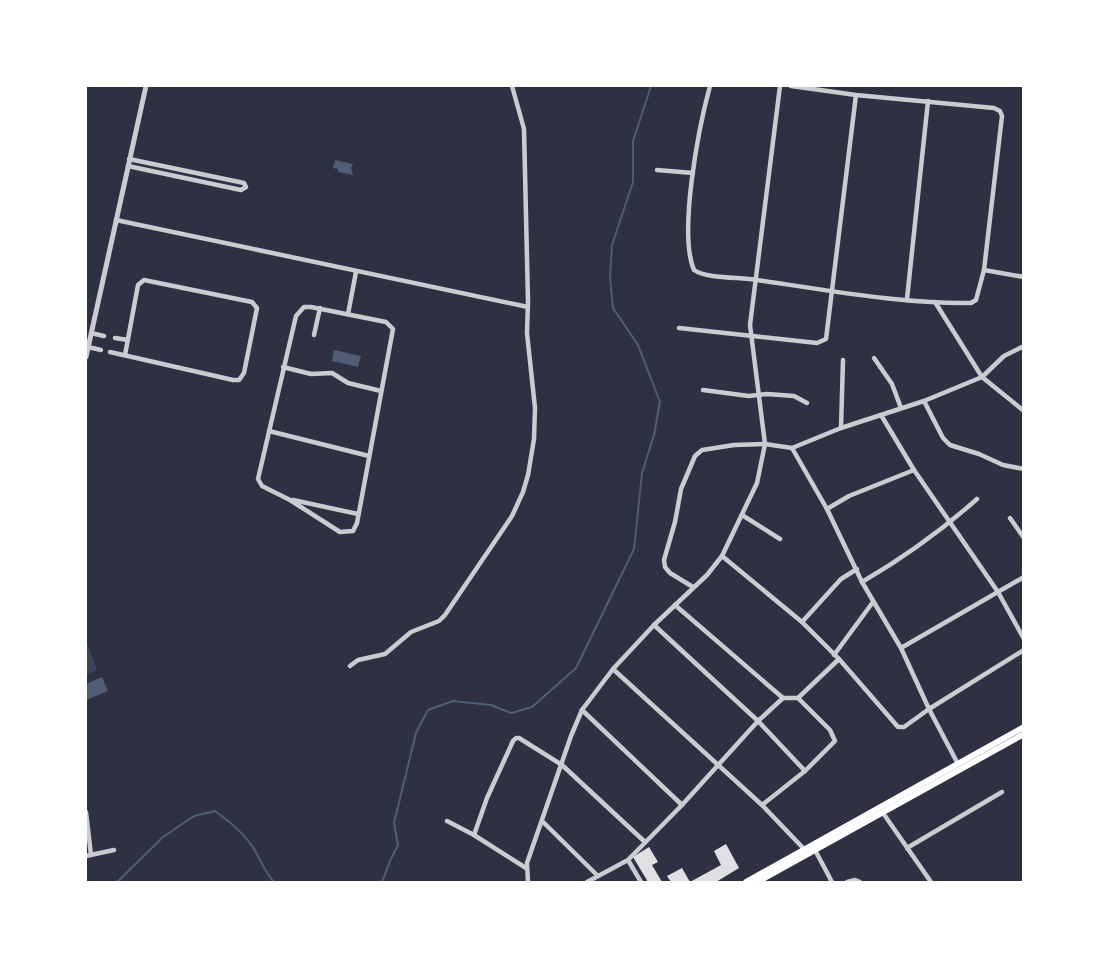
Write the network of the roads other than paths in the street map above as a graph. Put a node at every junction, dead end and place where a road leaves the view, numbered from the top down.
1 (146, 86) edge
2 (512, 86) edge
3 (710, 86) edge
4 (780, 86) edge
5 (791, 86) edge
6 (856, 95) junction
7 (928, 101) junction
8 (129, 159) junction
9 (128, 166) junction
10 (657, 170) dead end
11 (693, 173) junction
12 (116, 220) junction
13 (984, 270) junction
14 (356, 272) junction
15 (1023, 277) edge
16 (756, 279) junction
17 (830, 292) junction
18 (907, 299) junction
19 (935, 302) junction
20 (528, 307) junction
21 (320, 308) junction
22 (348, 314) junction
23 (679, 328) dead end
24 (91, 333) junction
25 (314, 335) dead end
26 (104, 336) dead end
27 (752, 337) junction
28 (115, 338) dead end
29 (128, 340) junction
30 (88, 347) junction
31 (1022, 347) dead end
32 (101, 350) dead end
33 (110, 352) dead end
34 (125, 355) junction
35 (86, 357) edge
36 (874, 358) dead end
37 (843, 360) dead end
38 (283, 367) junction
39 (982, 377) junction
40 (703, 390) dead end
41 (381, 391) junction
42 (760, 395) junction
43 (924, 401) junction
44 (807, 403) dead end
45 (901, 408) junction
46 (1023, 411) edge
47 (881, 415) junction
48 (841, 428) junction
49 (269, 431) junction
50 (765, 444) junction
51 (792, 448) junction
52 (369, 456) junction
53 (1023, 469) edge
54 (914, 470) junction
55 (977, 499) dead end
56 (290, 500) junction
57 (827, 509) junction
58 (358, 514) junction
59 (742, 515) junction
60 (1010, 518) dead end
61 (950, 524) junction
62 (780, 538) dead end
63 (1023, 538) edge
64 (722, 556) junction
65 (856, 569) junction
66 (1023, 577) edge
67 (862, 582) junction
68 (693, 587) junction
69 (998, 592) junction
70 (873, 602) junction
71 (675, 605) junction
72 (802, 622) junction
73 (654, 625) junction
74 (1023, 639) edge
75 (901, 648) junction
76 (1023, 650) edge
77 (836, 657) junction
78 (350, 666) dead end
79 (613, 669) junction
80 (783, 698) junction
81 (798, 698) junction
82 (929, 709) junction
83 (582, 710) junction
84 (758, 721) junction
85 (1023, 727) edge
86 (1023, 734) edge
87 (958, 764) junction
88 (562, 765) junction
89 (718, 766) junction
90 (805, 771) junction
91 (1002, 792) dead end
92 (682, 806) junction
93 (762, 806) junction
94 (86, 812) edge
95 (883, 813) junction
96 (447, 821) dead end
97 (542, 821) junction
98 (87, 833) edge
99 (474, 835) junction
100 (645, 842) junction
101 (907, 848) junction
102 (114, 850) dead end
103 (805, 850) junction
104 (815, 850) junction
105 (88, 855) edge
106 (628, 860) junction
107 (526, 868) junction
108 (598, 876) junction
109 (528, 882) edge
110 (587, 882) edge
111 (641, 882) edge
112 (746, 882) edge
113 (757, 882) edge
114 (832, 882) edge
115 (847, 882) edge
116 (860, 882) edge
117 (931, 882) edge

1 - 8 street
2 - 20 street
3 - 11 street
4 - 16 street
5 - 6 street
6 - 7 street
6 - 17 street
7 - 13 street
7 - 18 street
8 - 9 street
8 - 9 street
9 - 12 street
10 - 11 street
11 - 16 street
12 - 14 street
12 - 24 street
13 - 15 street
13 - 19 street
14 - 20 street
14 - 22 street
16 - 17 street
16 - 27 street
17 - 18 street
17 - 27 street
18 - 19 street
19 - 39 street
20 - 78 street
21 - 22 street
21 - 25 street
21 - 38 street
22 - 41 street
23 - 27 street
24 - 26 street
24 - 30 street
27 - 42 street
28 - 29 street
29 - 34 street
29 - 34 street
30 - 32 street
30 - 35 street
31 - 39 street
33 - 34 street
36 - 45 street
37 - 48 street
38 - 41 street
38 - 49 street
39 - 43 street
39 - 46 street
40 - 42 street
41 - 52 street
42 - 44 street
42 - 50 street
43 - 45 street
43 - 53 street
45 - 47 street
47 - 48 street
47 - 54 street
48 - 51 street
49 - 52 street
49 - 56 street
50 - 51 street
50 - 59 street
50 - 68 street
51 - 57 street
52 - 58 street
54 - 57 street
54 - 61 street
55 - 61 street
56 - 58 street
56 - 58 street
57 - 65 street
59 - 62 street
59 - 64 street
60 - 63 street
61 - 67 street
61 - 69 street
64 - 68 street
64 - 72 street
65 - 67 street
65 - 72 street
66 - 69 street
67 - 70 street
68 - 71 street
69 - 74 street
69 - 75 street
70 - 75 street
70 - 77 street
71 - 73 street
71 - 80 street
72 - 77 street
73 - 79 street
73 - 84 street
75 - 82 street
76 - 82 street
77 - 81 street
77 - 82 street
79 - 83 street
79 - 89 street
80 - 81 street
80 - 84 street
81 - 90 street
82 - 87 street
83 - 88 street
83 - 92 street
84 - 89 street
84 - 90 street
85 - 87 main road
86 - 95 main road
87 - 103 main road
88 - 97 street
88 - 99 street
88 - 100 street
89 - 92 street
89 - 93 street
90 - 93 street
91 - 101 street
92 - 100 street
93 - 103 street
94 - 98 street
95 - 101 street
95 - 104 main road
96 - 99 street
97 - 107 street
97 - 108 street
98 - 105 street
99 - 107 street
100 - 106 street
101 - 117 street
102 - 105 street
103 - 112 main road
104 - 113 main road
104 - 114 street
106 - 108 street
106 - 111 street
107 - 109 street
108 - 110 street
115 - 116 street

